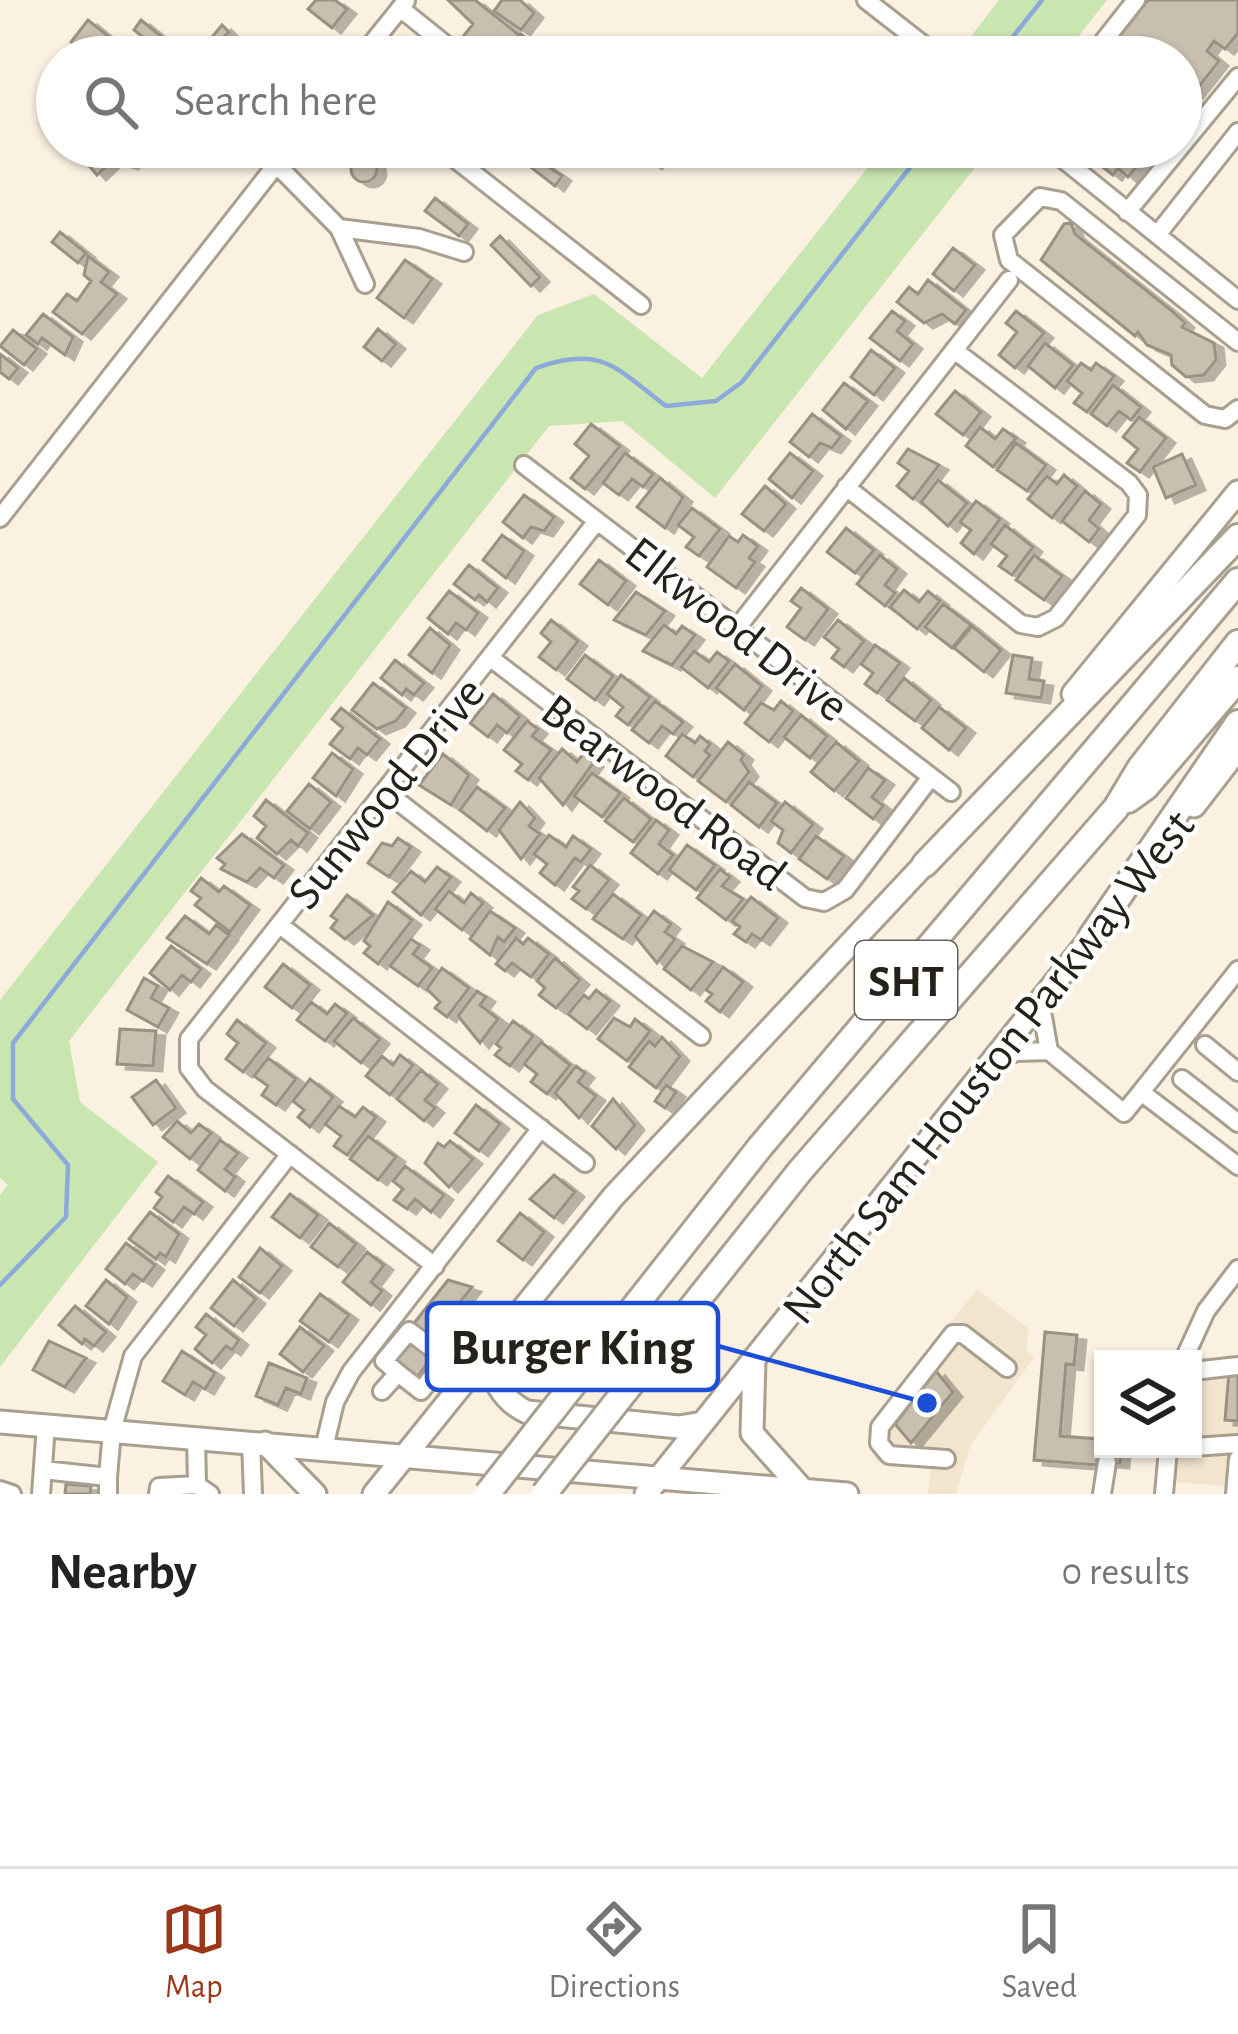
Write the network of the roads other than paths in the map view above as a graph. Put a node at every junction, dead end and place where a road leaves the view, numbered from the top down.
1 (866, 0) edge
2 (1136, 0) edge
3 (404, 4) edge
4 (378, 36) edge
5 (438, 36) edge
6 (912, 36) edge
7 (1108, 36) edge
8 (1238, 77) edge
9 (1231, 101) edge
10 (1202, 132) edge
11 (1238, 132) edge
12 (275, 168) edge
13 (280, 168) edge
14 (467, 168) edge
15 (1074, 168) edge
16 (1168, 168) edge
17 (1127, 212) junction
18 (339, 228) junction
19 (1157, 235) junction
20 (464, 251) dead end
21 (1009, 280) dead end
22 (364, 284) dead end
23 (1238, 300) edge
24 (641, 304) dead end
25 (1238, 342) edge
26 (954, 350) junction
27 (1238, 409) edge
28 (524, 465) dead end
29 (847, 488) junction
30 (1238, 492) edge
31 (0, 518) edge
32 (597, 521) junction
33 (1238, 537) edge
34 (1238, 581) edge
35 (737, 628) junction
36 (1238, 643) edge
37 (492, 658) junction
38 (1238, 679) edge
39 (1238, 723) edge
40 (1238, 749) edge
41 (931, 777) junction
42 (386, 792) junction
43 (951, 792) dead end
44 (1116, 808) junction
45 (926, 864) junction
46 (280, 925) junction
47 (1091, 937) junction
48 (1238, 970) edge
49 (1040, 1000) junction
50 (701, 1036) dead end
51 (1205, 1045) dead end
52 (1049, 1051) junction
53 (992, 1061) junction
54 (1238, 1072) edge
55 (1182, 1079) dead end
56 (1141, 1092) junction
57 (1234, 1113) edge
58 (541, 1128) junction
59 (290, 1154) junction
60 (585, 1163) dead end
61 (1238, 1166) edge
62 (435, 1266) junction
63 (1238, 1269) edge
64 (1188, 1350) edge
65 (486, 1352) junction
66 (754, 1359) junction
67 (1000, 1362) dead end
68 (1238, 1366) edge
69 (1202, 1370) edge
70 (398, 1373) dead end
71 (382, 1391) dead end
72 (0, 1422) edge
73 (703, 1423) junction
74 (46, 1425) junction
75 (112, 1430) junction
76 (196, 1438) junction
77 (258, 1443) junction
78 (1238, 1444) edge
79 (1202, 1446) edge
80 (324, 1448) junction
81 (405, 1455) junction
82 (1167, 1458) edge
83 (946, 1460) dead end
84 (1238, 1460) edge
85 (1107, 1462) dead end
86 (43, 1470) junction
87 (653, 1485) edge
88 (108, 1486) edge
89 (0, 1490) edge
90 (204, 1490) edge
91 (802, 1492) edge
92 (12, 1494) edge
93 (41, 1494) edge
94 (158, 1494) edge
95 (254, 1494) edge
96 (315, 1494) edge
97 (374, 1494) edge
98 (487, 1494) edge
99 (544, 1494) edge
100 (847, 1494) edge
101 (1102, 1494) edge
102 (1164, 1494) edge
103 (1235, 1494) edge

1 - 6 street
2 - 7 street
3 - 4 street
3 - 5 street
8 - 9 street
9 - 10 street
11 - 19 street
12 - 31 street
13 - 18 street
14 - 24 street
15 - 17 street
16 - 17 street
17 - 19 street
18 - 20 street
18 - 22 street
19 - 23 street
21 - 26 street
25 - 27 street
26 - 29 street
26 - 29 street
28 - 32 street, Elkwood Drive
29 - 35 street
30 - 45 main road
32 - 35 street, Elkwood Drive
32 - 37 street, Sunwood Drive
33 - 45 highway
34 - 98 highway, SHT, bridge
35 - 41 street, Elkwood Drive
36 - 44 highway, SHT
37 - 41 street, Bearwood Road
37 - 42 street, Sunwood Drive
38 - 44 highway, SHT
39 - 47 highway
40 - 47 main road, North Sam Houston Parkway West
41 - 43 street, Elkwood Drive
42 - 46 street, Sunwood Drive
42 - 50 street
44 - 99 highway, SHT, bridge
45 - 65 main road
46 - 58 street
46 - 59 street, Sunwood Drive
47 - 49 main road, North Sam Houston Parkway West
48 - 56 street
49 - 52 street
49 - 53 main road, North Sam Houston Parkway West
51 - 54 street
52 - 53 street
52 - 56 street
53 - 66 main road, North Sam Houston Parkway West
55 - 57 street
56 - 61 street
58 - 60 street
58 - 62 street
59 - 62 street
59 - 75 street
62 - 80 street
63 - 64 street
65 - 73 main road
65 - 81 main road
66 - 73 main road, North Sam Houston Parkway West
66 - 91 main road
67 - 83 street
68 - 69 street
70 - 71 street
72 - 74 main road
73 - 87 main road, North Sam Houston Parkway West
74 - 75 main road
74 - 86 street
75 - 76 main road
75 - 88 street
76 - 77 main road
76 - 90 street
77 - 80 main road
77 - 95 street
77 - 96 main road
78 - 79 street
80 - 81 main road
81 - 87 main road
81 - 97 main road
82 - 102 street
84 - 103 street
85 - 101 street
86 - 88 street
86 - 93 street
87 - 91 main road
89 - 92 street
90 - 94 street
91 - 100 main road

